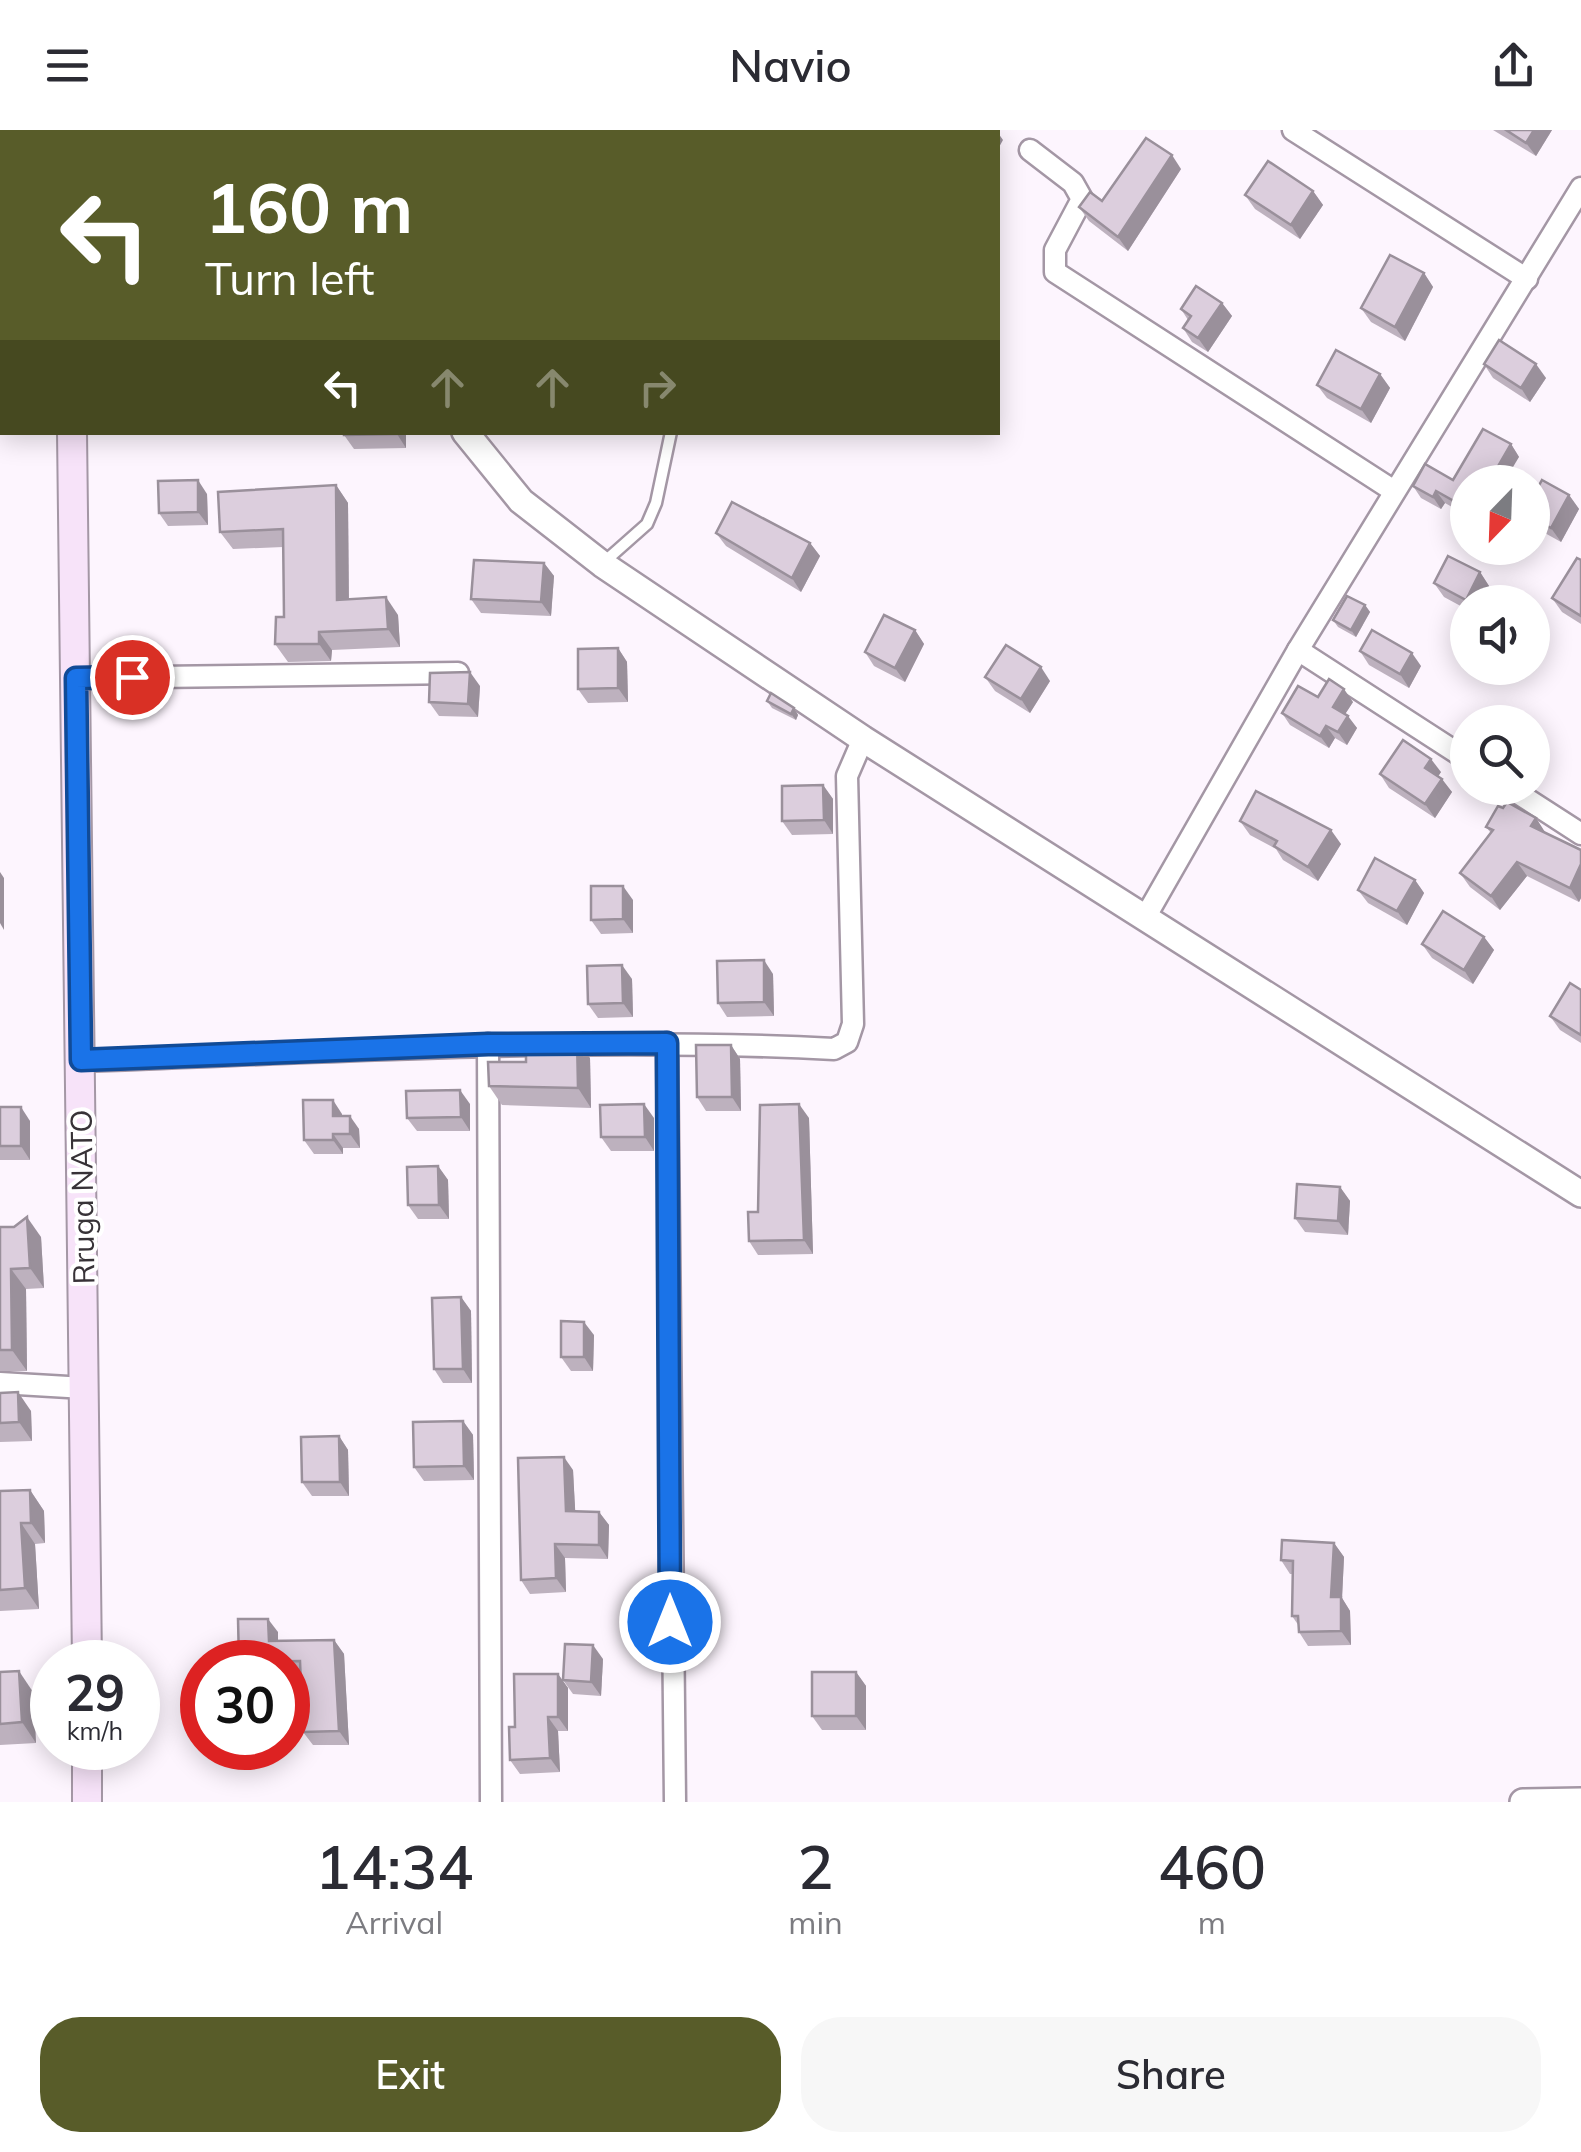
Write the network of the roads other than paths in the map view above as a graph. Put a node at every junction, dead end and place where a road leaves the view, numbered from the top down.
1 (1293, 130) edge
2 (1030, 150) dead end
3 (1581, 188) edge
4 (1527, 279) junction
5 (72, 435) edge
6 (467, 435) edge
7 (669, 435) edge
8 (1394, 492) junction
9 (602, 564) junction
10 (1298, 650) junction
11 (470, 673) edge
12 (76, 678) junction
13 (863, 738) junction
14 (1450, 748) edge
15 (1536, 805) edge
16 (1581, 834) edge
17 (1146, 916) junction
18 (667, 1043) junction
19 (488, 1044) junction
20 (81, 1060) junction
21 (1581, 1194) edge
22 (0, 1383) edge
23 (85, 1388) junction
24 (87, 1640) edge
25 (87, 1770) edge
26 (1579, 1800) edge
27 (87, 1802) edge
28 (491, 1802) edge
29 (674, 1802) edge
30 (1523, 1802) edge

1 - 4 street
2 - 8 street
3 - 4 street
4 - 8 street
5 - 12 main road, Rruga NATO
6 - 9 street
7 - 9 lane
8 - 10 street
9 - 13 street
10 - 14 street
10 - 17 street
11 - 12 street
12 - 20 main road, Rruga NATO
13 - 17 street
13 - 18 street
15 - 16 street
17 - 21 street
18 - 19 street
18 - 29 street
19 - 20 street
19 - 28 street
20 - 23 main road, Rruga NATO
22 - 23 street
23 - 24 main road, Rruga NATO
25 - 27 main road
26 - 30 street

